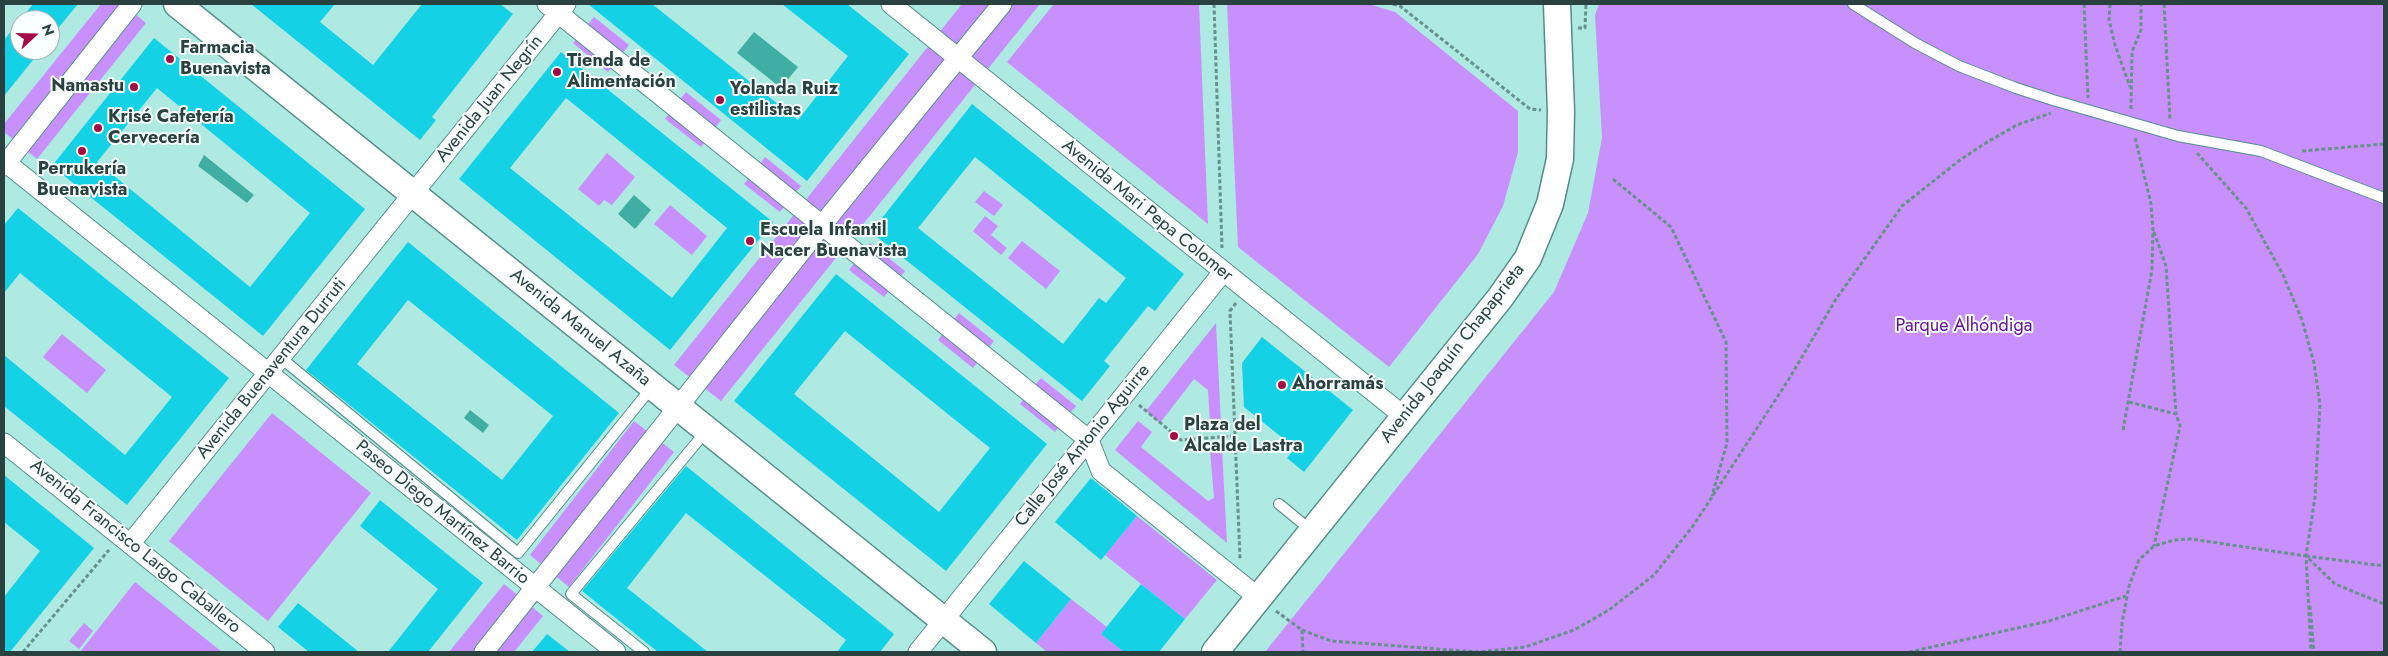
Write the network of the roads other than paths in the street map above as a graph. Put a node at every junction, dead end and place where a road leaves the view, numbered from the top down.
1 (132, 4) edge
2 (177, 4) edge
3 (891, 4) edge
4 (1002, 4) edge
5 (1557, 4) edge
6 (1853, 4) edge
7 (558, 7) edge
8 (959, 58) junction
9 (5, 164) edge
10 (413, 194) junction
11 (2384, 198) edge
12 (823, 224) junction
13 (1223, 272) junction
14 (281, 358) junction
15 (268, 373) junction
16 (653, 386) junction
17 (679, 407) junction
18 (1405, 416) junction
19 (707, 430) junction
20 (1089, 440) junction
21 (4, 442) edge
22 (1279, 504) dead end
23 (1312, 531) junction
24 (130, 544) junction
25 (536, 588) junction
26 (1250, 591) junction
27 (944, 620) junction
28 (266, 652) edge
29 (484, 652) edge
30 (616, 652) edge
31 (644, 652) edge
32 (918, 652) edge
33 (983, 652) edge
34 (1215, 652) edge

1 - 9 street
2 - 10 street, Avenida Manuel Azaña
3 - 8 street, Avenida Mari Pepa Colomer
4 - 8 street
5 - 18 street, Avenida Joaquín Chapaprieta
6 - 11 lane
7 - 10 street, Avenida Juan Negrín
7 - 12 street
8 - 12 street
8 - 13 street, Avenida Mari Pepa Colomer
9 - 15 street, Paseo Diego Martínez Barrio
10 - 14 street, Avenida Buenaventura Durruti
10 - 16 street, Avenida Manuel Azaña
12 - 17 street
12 - 20 street
13 - 18 street, Avenida Mari Pepa Colomer
13 - 20 street, Calle José Antonio Aguirre
14 - 15 street, Avenida Buenaventura Durruti
14 - 16 lane
15 - 24 street, Avenida Buenaventura Durruti
15 - 25 street, Paseo Diego Martínez Barrio
16 - 17 street, Avenida Manuel Azaña
17 - 19 street, Avenida Manuel Azaña
17 - 25 street
18 - 23 street, Avenida Joaquín Chapaprieta
19 - 27 street, Avenida Manuel Azaña
19 - 31 lane
20 - 26 street
20 - 27 street, Calle José Antonio Aguirre
21 - 24 street, Avenida Francisco Largo Caballero
22 - 23 lane
23 - 26 street, Avenida Joaquín Chapaprieta
24 - 28 street, Avenida Francisco Largo Caballero
25 - 29 street
25 - 30 street, Paseo Diego Martínez Barrio
26 - 34 street, Avenida Joaquín Chapaprieta
27 - 32 street, Calle José Antonio Aguirre
27 - 33 street, Avenida Manuel Azaña

